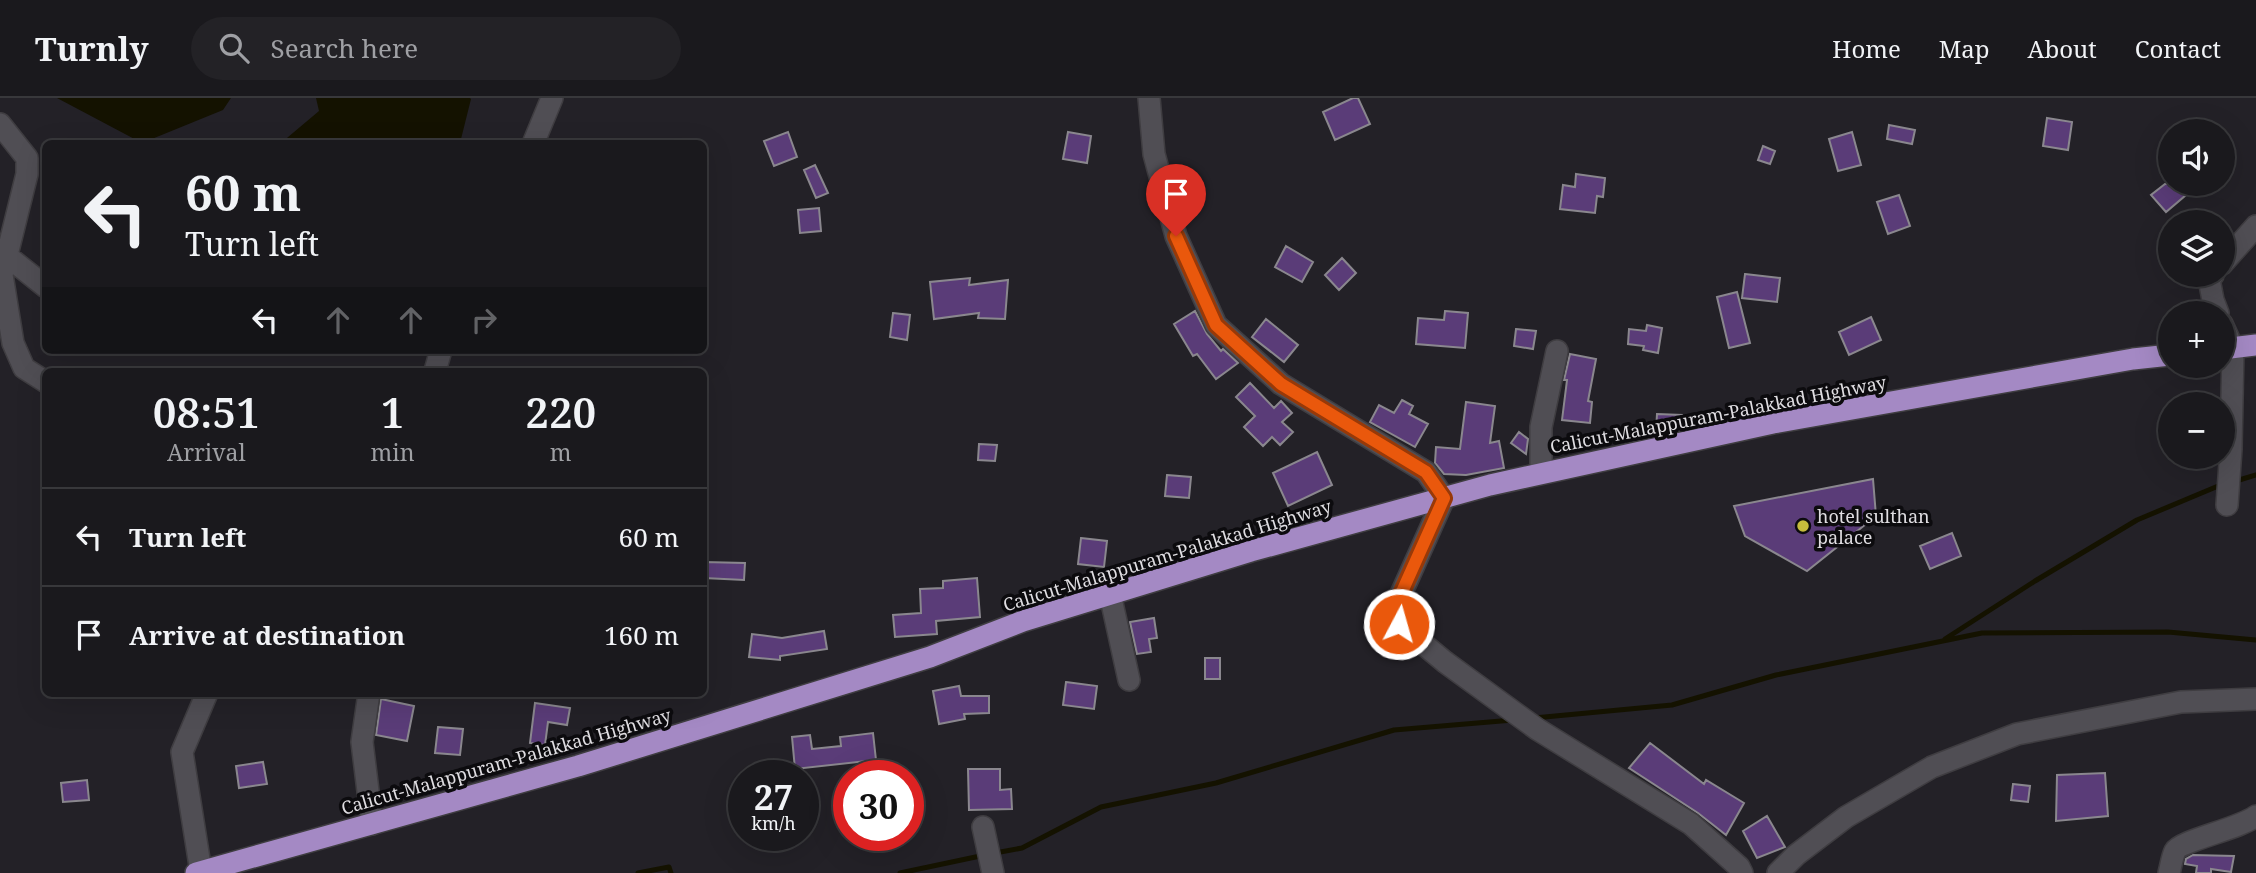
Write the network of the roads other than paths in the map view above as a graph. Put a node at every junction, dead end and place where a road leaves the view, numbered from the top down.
1 (552, 98) edge
2 (1149, 98) edge
3 (0, 124) edge
4 (535, 140) edge
5 (2256, 226) edge
6 (2235, 249) edge
7 (3, 269) edge
8 (42, 285) edge
9 (2256, 345) edge
10 (2235, 347) edge
11 (1557, 351) dead end
12 (2158, 356) edge
13 (2228, 378) edge
14 (42, 379) edge
15 (1541, 473) junction
16 (1444, 498) junction
17 (2227, 505) dead end
18 (1110, 594) junction
19 (1129, 680) dead end
20 (205, 697) edge
21 (368, 697) edge
22 (2256, 699) edge
23 (2256, 816) edge
24 (372, 824) junction
25 (984, 835) dead end
26 (992, 870) edge
27 (199, 872) edge
28 (1742, 873) edge
29 (1778, 873) edge
30 (2169, 873) edge

1 - 4 street
2 - 16 street
3 - 7 street
5 - 6 street
7 - 8 street
7 - 14 street
9 - 10 highway
11 - 15 street
12 - 15 highway, Calicut-Malappuram-Palakkad Highway
13 - 17 street
15 - 16 highway, Calicut-Malappuram-Palakkad Highway
16 - 18 highway, Calicut-Malappuram-Palakkad Highway
16 - 28 street
18 - 19 street
18 - 24 highway, Calicut-Malappuram-Palakkad Highway
20 - 27 street
21 - 24 street
22 - 29 street
23 - 30 street
24 - 27 highway, Calicut-Malappuram-Palakkad Highway
25 - 26 street

